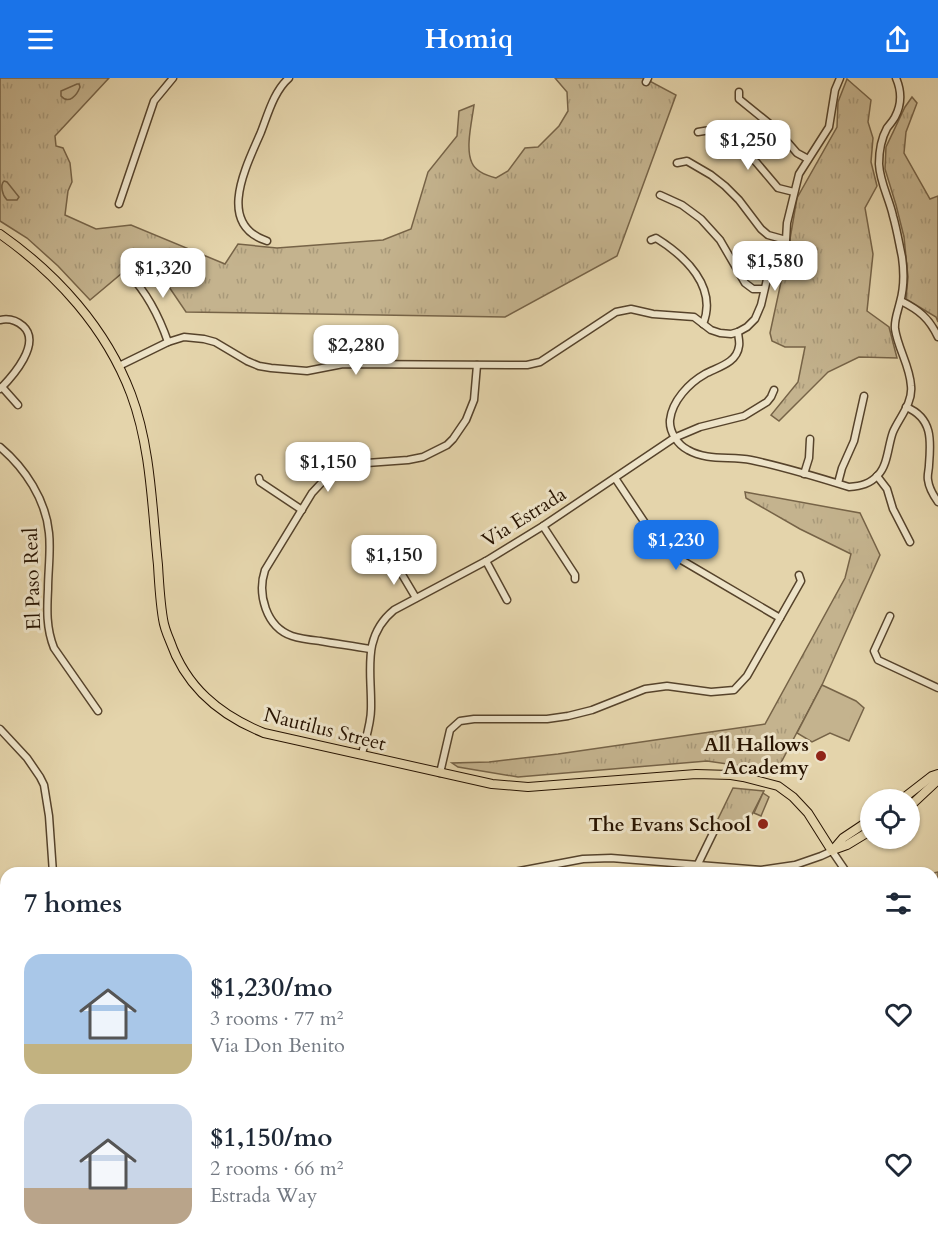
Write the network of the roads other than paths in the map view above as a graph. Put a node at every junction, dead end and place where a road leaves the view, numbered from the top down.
1 (173, 78) edge
2 (289, 78) edge
3 (840, 78) edge
4 (896, 78) edge
5 (740, 92) dead end
6 (698, 132) dead end
7 (808, 159) junction
8 (677, 163) dead end
9 (794, 192) junction
10 (660, 195) dead end
11 (119, 204) dead end
12 (0, 234) edge
13 (651, 240) dead end
14 (786, 240) junction
15 (267, 241) dead end
16 (129, 274) dead end
17 (763, 290) junction
18 (901, 301) junction
19 (0, 320) edge
20 (702, 324) junction
21 (738, 332) junction
22 (938, 337) edge
23 (168, 342) junction
24 (477, 365) junction
25 (119, 366) junction
26 (1, 388) edge
27 (774, 390) dead end
28 (864, 396) dead end
29 (18, 405) dead end
30 (906, 407) junction
31 (674, 438) junction
32 (810, 439) dead end
33 (0, 447) edge
34 (804, 474) junction
35 (877, 476) junction
36 (259, 478) dead end
37 (615, 478) junction
38 (837, 483) junction
39 (938, 502) edge
40 (302, 510) junction
41 (543, 526) junction
42 (910, 542) dead end
43 (394, 561) dead end
44 (486, 561) junction
45 (799, 575) dead end
46 (575, 579) dead end
47 (416, 598) junction
48 (507, 600) dead end
49 (890, 616) dead end
50 (780, 618) junction
51 (370, 649) junction
52 (938, 688) edge
53 (98, 711) dead end
54 (0, 729) edge
55 (362, 754) junction
56 (440, 773) junction
57 (937, 778) edge
58 (919, 789) edge
59 (920, 796) edge
60 (716, 827) dead end
61 (860, 827) edge
62 (860, 837) edge
63 (832, 850) junction
64 (697, 866) junction
65 (53, 867) edge
66 (541, 867) edge
67 (705, 867) edge
68 (786, 867) edge
69 (843, 867) edge

1 - 11 street
2 - 15 street
3 - 7 street
4 - 18 street
5 - 7 street
6 - 9 street
7 - 9 street
8 - 14 street
9 - 14 street
10 - 17 street
12 - 25 main road, Nautilus Street
13 - 20 street
14 - 17 street
16 - 23 street
17 - 21 street
18 - 22 street
18 - 30 street
19 - 26 street
20 - 21 street
20 - 24 street
21 - 31 street
23 - 24 street
23 - 25 street
24 - 40 street
25 - 55 main road, Nautilus Street
26 - 29 street
27 - 31 street, Via Estrada
28 - 38 street
30 - 35 street
30 - 39 street
31 - 34 street
31 - 37 street, Via Estrada
32 - 34 street
33 - 53 street, El Paso Real
34 - 38 street
35 - 38 street
35 - 42 street
36 - 40 street
37 - 41 street, Via Estrada
37 - 50 street
40 - 51 street
41 - 44 street, Via Estrada
41 - 46 street
43 - 47 street
44 - 47 street, Via Estrada
44 - 48 street
45 - 50 street
47 - 51 street, Via Estrada
49 - 52 street
50 - 56 street
51 - 55 street, Via Estrada
54 - 65 street
55 - 56 main road, Nautilus Street
56 - 63 main road, Nautilus Street
57 - 58 main road
57 - 59 main road
60 - 64 street
61 - 63 main road
62 - 63 main road
63 - 68 street
63 - 69 street
64 - 66 street
64 - 67 street

